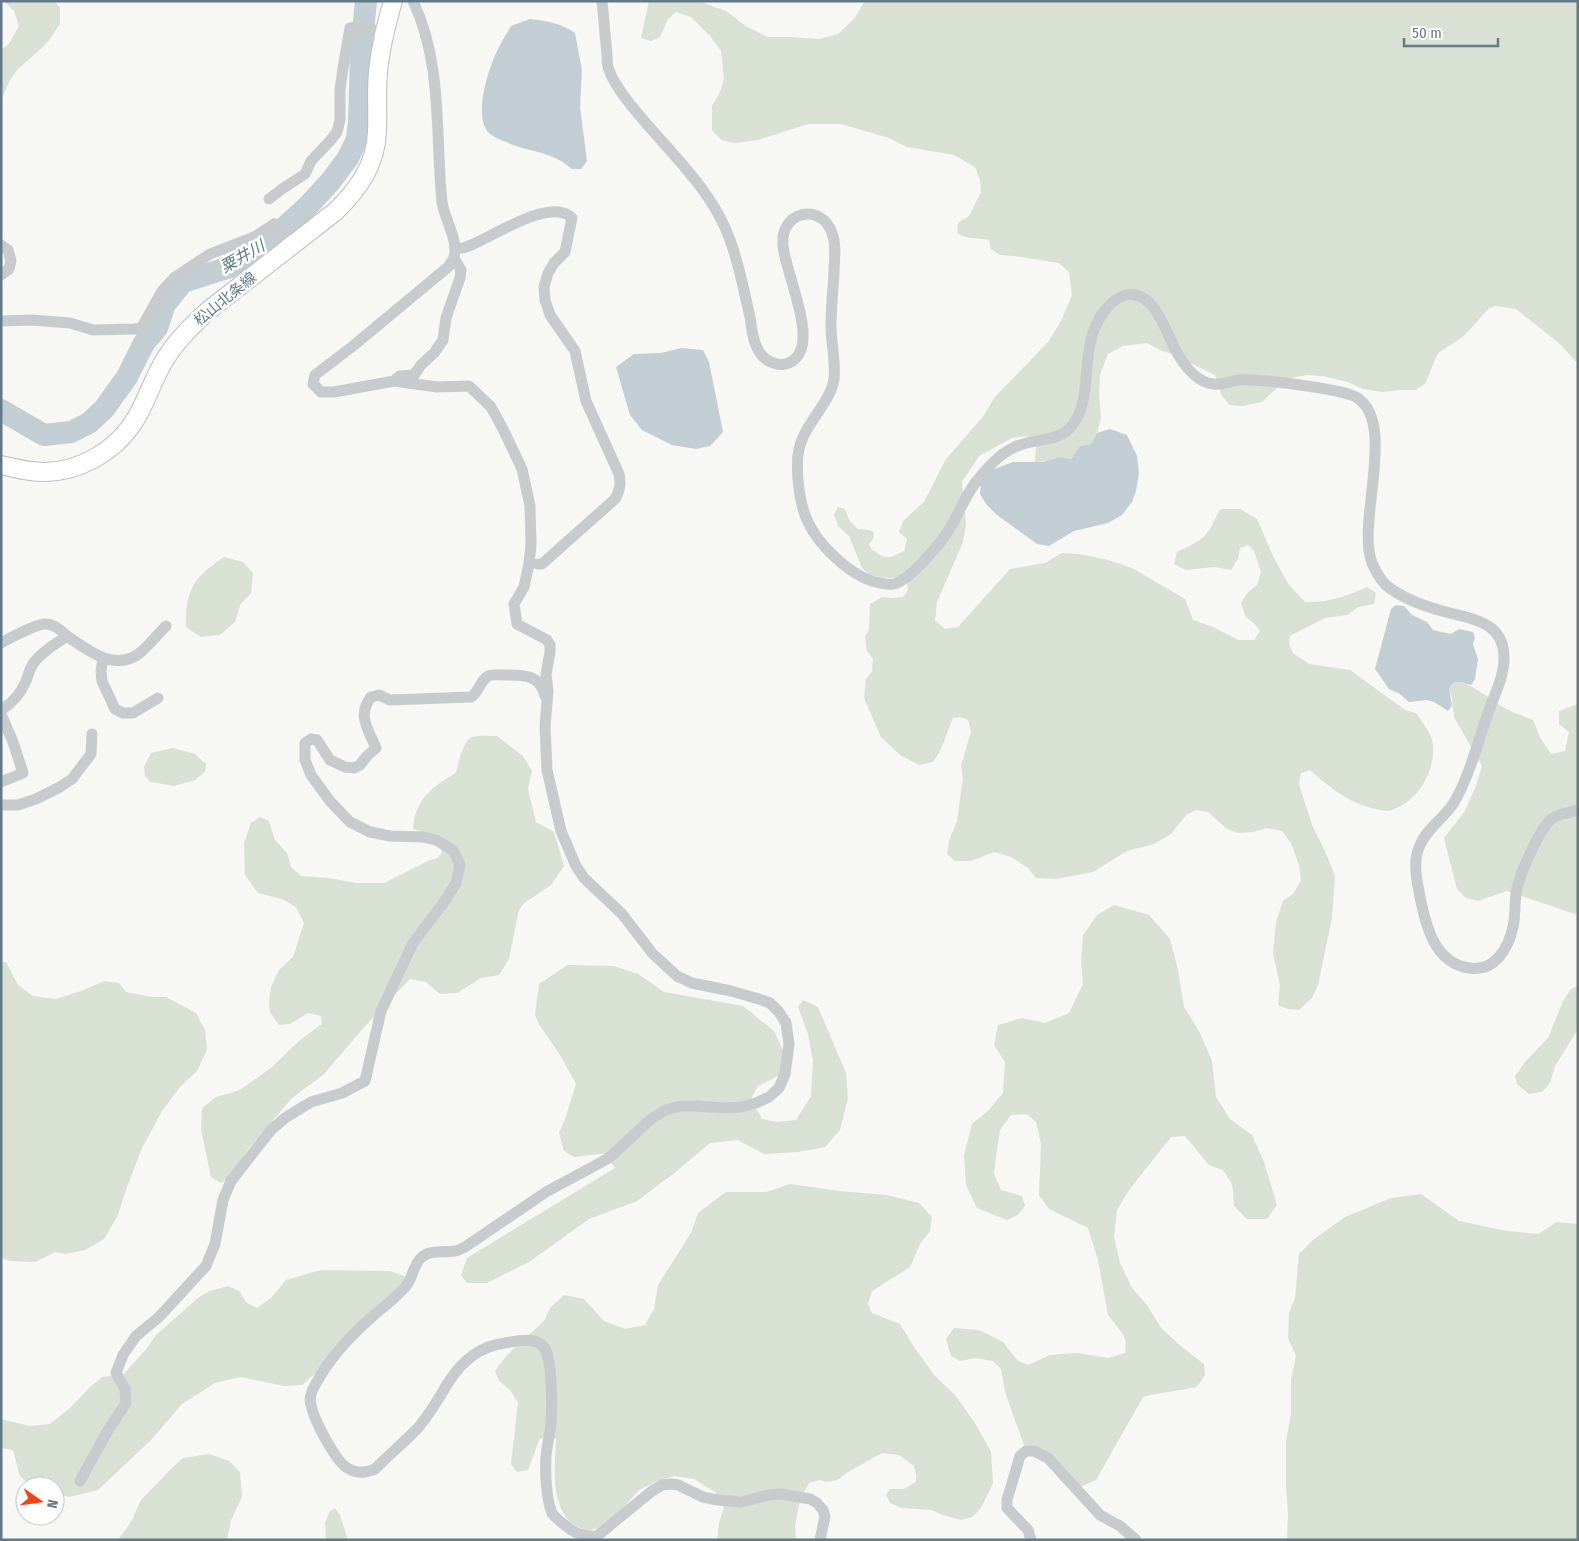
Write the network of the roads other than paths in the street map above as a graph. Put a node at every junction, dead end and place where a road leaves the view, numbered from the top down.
1 (393, 1) edge
2 (413, 1) edge
3 (604, 5) edge
4 (378, 31) junction
5 (269, 199) dead end
6 (288, 240) junction
7 (1, 246) edge
8 (454, 253) junction
9 (1, 275) edge
10 (1, 321) edge
11 (394, 381) junction
12 (1, 465) edge
13 (531, 526) junction
14 (538, 564) junction
15 (514, 604) junction
16 (166, 626) dead end
17 (67, 636) junction
18 (1, 643) edge
19 (103, 659) junction
20 (158, 698) dead end
21 (547, 705) junction
22 (1, 712) edge
23 (92, 734) dead end
24 (1, 782) edge
25 (1, 805) edge
26 (1578, 810) edge
27 (80, 1481) dead end
28 (820, 1540) edge
29 (1031, 1540) edge
30 (1136, 1540) edge

1 - 4 main road, 松山北条線
2 - 8 street
3 - 26 street
4 - 5 street
4 - 6 main road, 松山北条線
6 - 10 street
6 - 12 main road, 松山北条線
7 - 9 street
8 - 11 street
8 - 11 street
8 - 14 street
11 - 13 street
13 - 14 street
13 - 15 street
14 - 15 street
15 - 21 street
16 - 19 street
17 - 18 street
17 - 19 street
17 - 22 street
19 - 20 street
21 - 27 street
21 - 28 street
22 - 24 street
23 - 25 street
29 - 30 street

